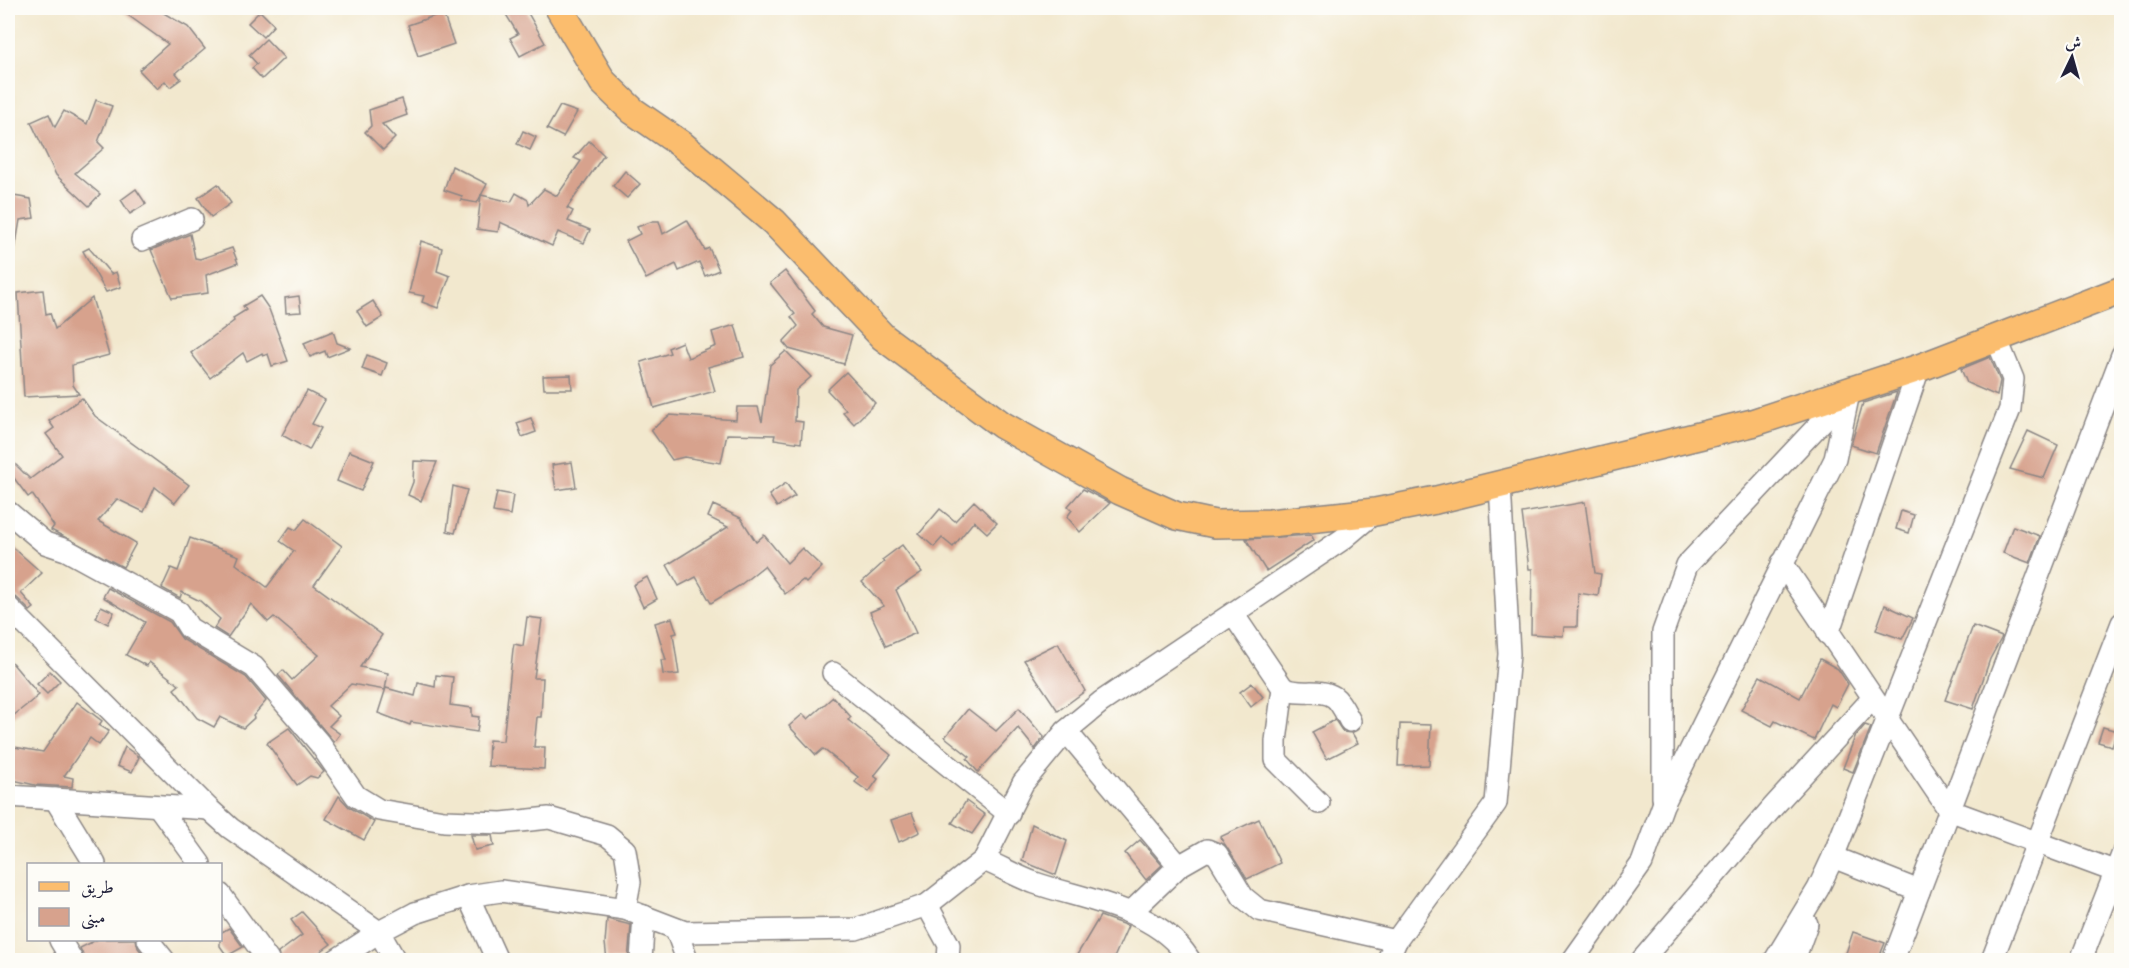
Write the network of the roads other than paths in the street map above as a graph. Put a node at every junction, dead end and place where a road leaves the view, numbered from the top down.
1 (559, 8) edge
2 (192, 219) dead end
3 (142, 240) dead end
4 (2121, 290) edge
5 (1996, 340) junction
6 (1919, 368) junction
7 (2119, 371) edge
8 (1849, 393) junction
9 (1500, 484) junction
10 (8, 512) edge
11 (1375, 512) junction
12 (1782, 563) junction
13 (8, 607) edge
14 (1233, 614) junction
15 (2121, 623) edge
16 (1828, 634) junction
17 (833, 673) dead end
18 (1283, 688) junction
19 (1872, 699) junction
20 (1889, 719) junction
21 (1350, 721) dead end
22 (1066, 732) junction
23 (8, 796) edge
24 (55, 799) junction
25 (1319, 803) dead end
26 (1663, 805) junction
27 (158, 806) junction
28 (209, 809) junction
29 (1949, 810) junction
30 (1009, 814) junction
31 (2037, 843) junction
32 (1833, 857) junction
33 (984, 860) junction
34 (94, 863) edge
35 (199, 863) edge
36 (1179, 866) junction
37 (2119, 867) edge
38 (1818, 889) junction
39 (1919, 891) junction
40 (468, 896) junction
41 (222, 897) edge
42 (927, 905) junction
43 (1131, 912) junction
44 (634, 913) junction
45 (676, 929) junction
46 (379, 932) junction
47 (61, 941) edge
48 (150, 941) edge
49 (1392, 951) edge
50 (1189, 959) dead end
51 (72, 960) edge
52 (164, 960) edge
53 (268, 960) edge
54 (336, 960) edge
55 (395, 960) edge
56 (497, 960) edge
57 (641, 960) edge
58 (687, 960) edge
59 (948, 960) edge
60 (1572, 960) edge
61 (1642, 960) edge
62 (1774, 960) edge
63 (1794, 960) edge
64 (1893, 960) edge
65 (1992, 960) edge
66 (2081, 960) edge

1 - 11 main road
2 - 3 street
4 - 5 main road
5 - 6 main road
5 - 20 street
6 - 8 main road
6 - 16 street
7 - 29 street
8 - 9 main road
8 - 12 street
8 - 26 street
9 - 11 main road
9 - 49 street
10 - 44 street
11 - 14 street
12 - 16 street
12 - 26 street
13 - 28 street
14 - 18 street
14 - 22 street
15 - 31 street
16 - 19 street
17 - 30 street
18 - 21 street
18 - 25 street
19 - 20 street
19 - 61 street
20 - 29 street
20 - 32 street
22 - 30 street
22 - 36 street
23 - 24 street
24 - 27 street
24 - 34 street
26 - 60 street
27 - 28 street
27 - 35 street
28 - 46 street
29 - 31 street
29 - 39 street
30 - 33 street
31 - 37 street
31 - 65 street
32 - 38 street
32 - 39 street
33 - 42 street
33 - 43 street
36 - 43 street
36 - 49 street
37 - 66 street
38 - 62 street
38 - 63 street
39 - 64 street
40 - 44 street
40 - 46 street
40 - 56 street
41 - 53 street
42 - 45 street
42 - 59 street
43 - 50 street
44 - 45 street
44 - 57 street
45 - 58 street
46 - 54 street
46 - 55 street
47 - 51 street
48 - 52 street

